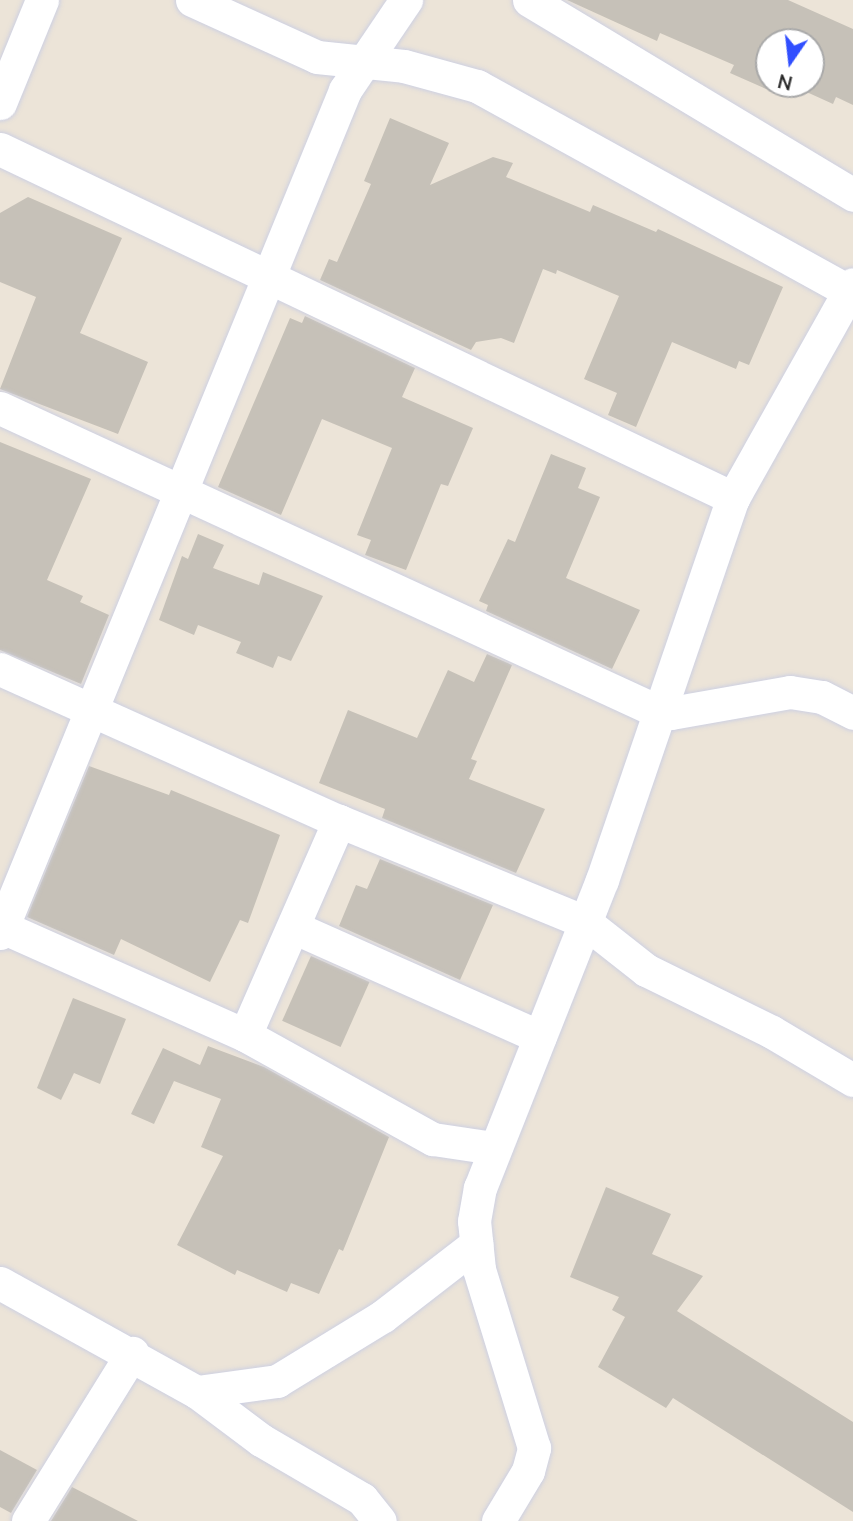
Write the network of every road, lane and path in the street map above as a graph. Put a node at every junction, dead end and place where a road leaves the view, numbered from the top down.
1 (42, 0) edge
2 (191, 0) edge
3 (406, 0) edge
4 (529, 0) edge
5 (362, 61) junction
6 (0, 103) edge
7 (0, 149) edge
8 (853, 195) edge
9 (270, 278) junction
10 (851, 288) edge
11 (0, 408) edge
12 (183, 493) junction
13 (733, 498) junction
14 (0, 669) edge
15 (93, 712) junction
16 (663, 712) junction
17 (853, 713) edge
18 (340, 821) junction
19 (585, 922) junction
20 (293, 927) junction
21 (1, 929) edge
22 (245, 1035) junction
23 (540, 1037) junction
24 (853, 1080) edge
25 (493, 1148) junction
26 (476, 1244) junction
27 (0, 1283) edge
28 (132, 1353) junction
29 (197, 1392) junction
30 (28, 1521) edge
31 (380, 1521) edge
32 (498, 1521) edge

1 - 6 street
2 - 5 street
3 - 5 street
4 - 8 street
5 - 9 street
5 - 10 street
7 - 9 street
9 - 12 street
9 - 13 street
10 - 13 street
11 - 12 street
12 - 15 street
12 - 16 street
13 - 16 street
14 - 15 street
15 - 18 street
15 - 21 street
16 - 17 street
16 - 19 street
18 - 19 street
18 - 20 street
19 - 23 street
19 - 24 street
20 - 22 street
20 - 23 street
21 - 22 street
22 - 25 street
23 - 25 street
25 - 26 street
26 - 29 street
26 - 32 street
27 - 28 street
28 - 29 street
28 - 30 street
29 - 31 street

